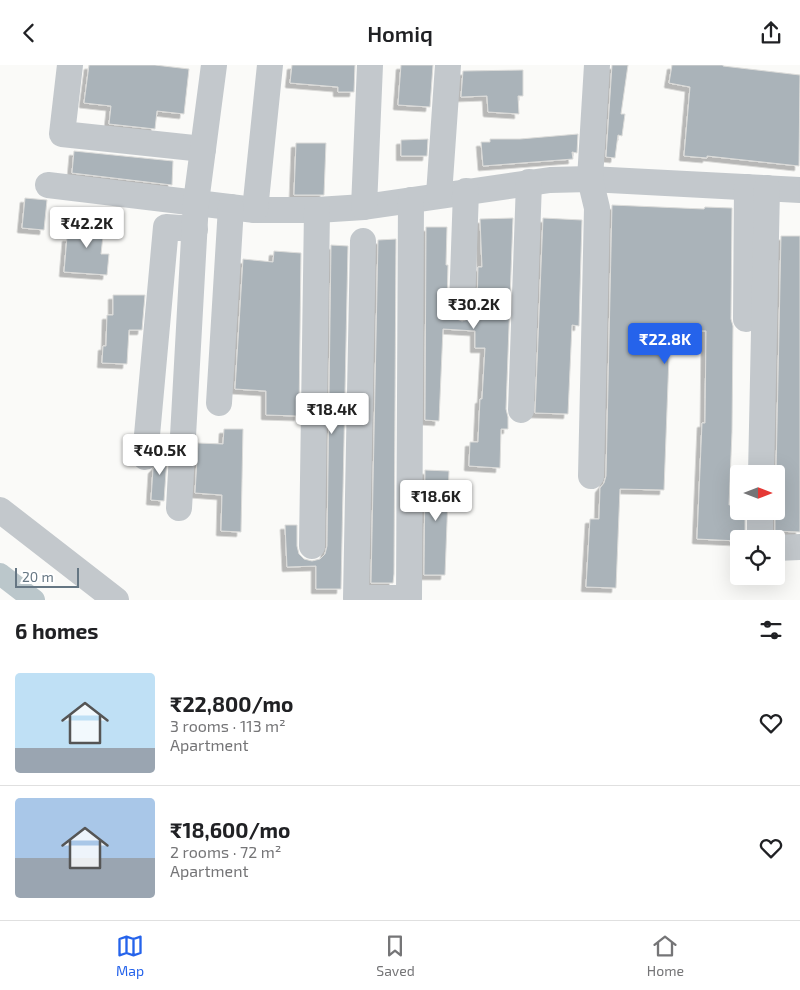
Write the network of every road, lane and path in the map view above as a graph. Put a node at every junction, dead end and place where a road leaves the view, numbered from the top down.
1 (70, 65) edge
2 (214, 65) edge
3 (270, 65) edge
4 (370, 65) edge
5 (448, 65) edge
6 (597, 65) edge
7 (203, 149) junction
8 (590, 179) junction
9 (529, 182) junction
10 (48, 185) dead end
11 (757, 187) junction
12 (800, 190) edge
13 (466, 191) junction
14 (439, 195) junction
15 (411, 200) junction
16 (196, 202) junction
17 (364, 207) junction
18 (243, 209) junction
19 (317, 210) junction
20 (195, 229) junction
21 (363, 241) dead end
22 (462, 306) dead end
23 (219, 403) dead end
24 (521, 410) dead end
25 (145, 457) dead end
26 (753, 465) edge
27 (591, 476) dead end
28 (179, 508) dead end
29 (0, 510) edge
30 (312, 546) dead end
31 (800, 547) edge
32 (785, 548) edge
33 (116, 600) edge

1 - 7 street
2 - 7 street
3 - 18 street
4 - 17 street
5 - 14 street
6 - 8 street
7 - 16 street
8 - 9 street
8 - 11 street
8 - 27 street
9 - 13 street
9 - 24 street
10 - 16 street
11 - 12 street
11 - 26 street
13 - 14 street
13 - 22 street
14 - 15 street
15 - 17 street
15 - 21 street
16 - 18 street
16 - 20 street
17 - 19 street
18 - 19 street
18 - 23 street
19 - 30 street
20 - 25 street
20 - 28 street
29 - 33 street
31 - 32 street

